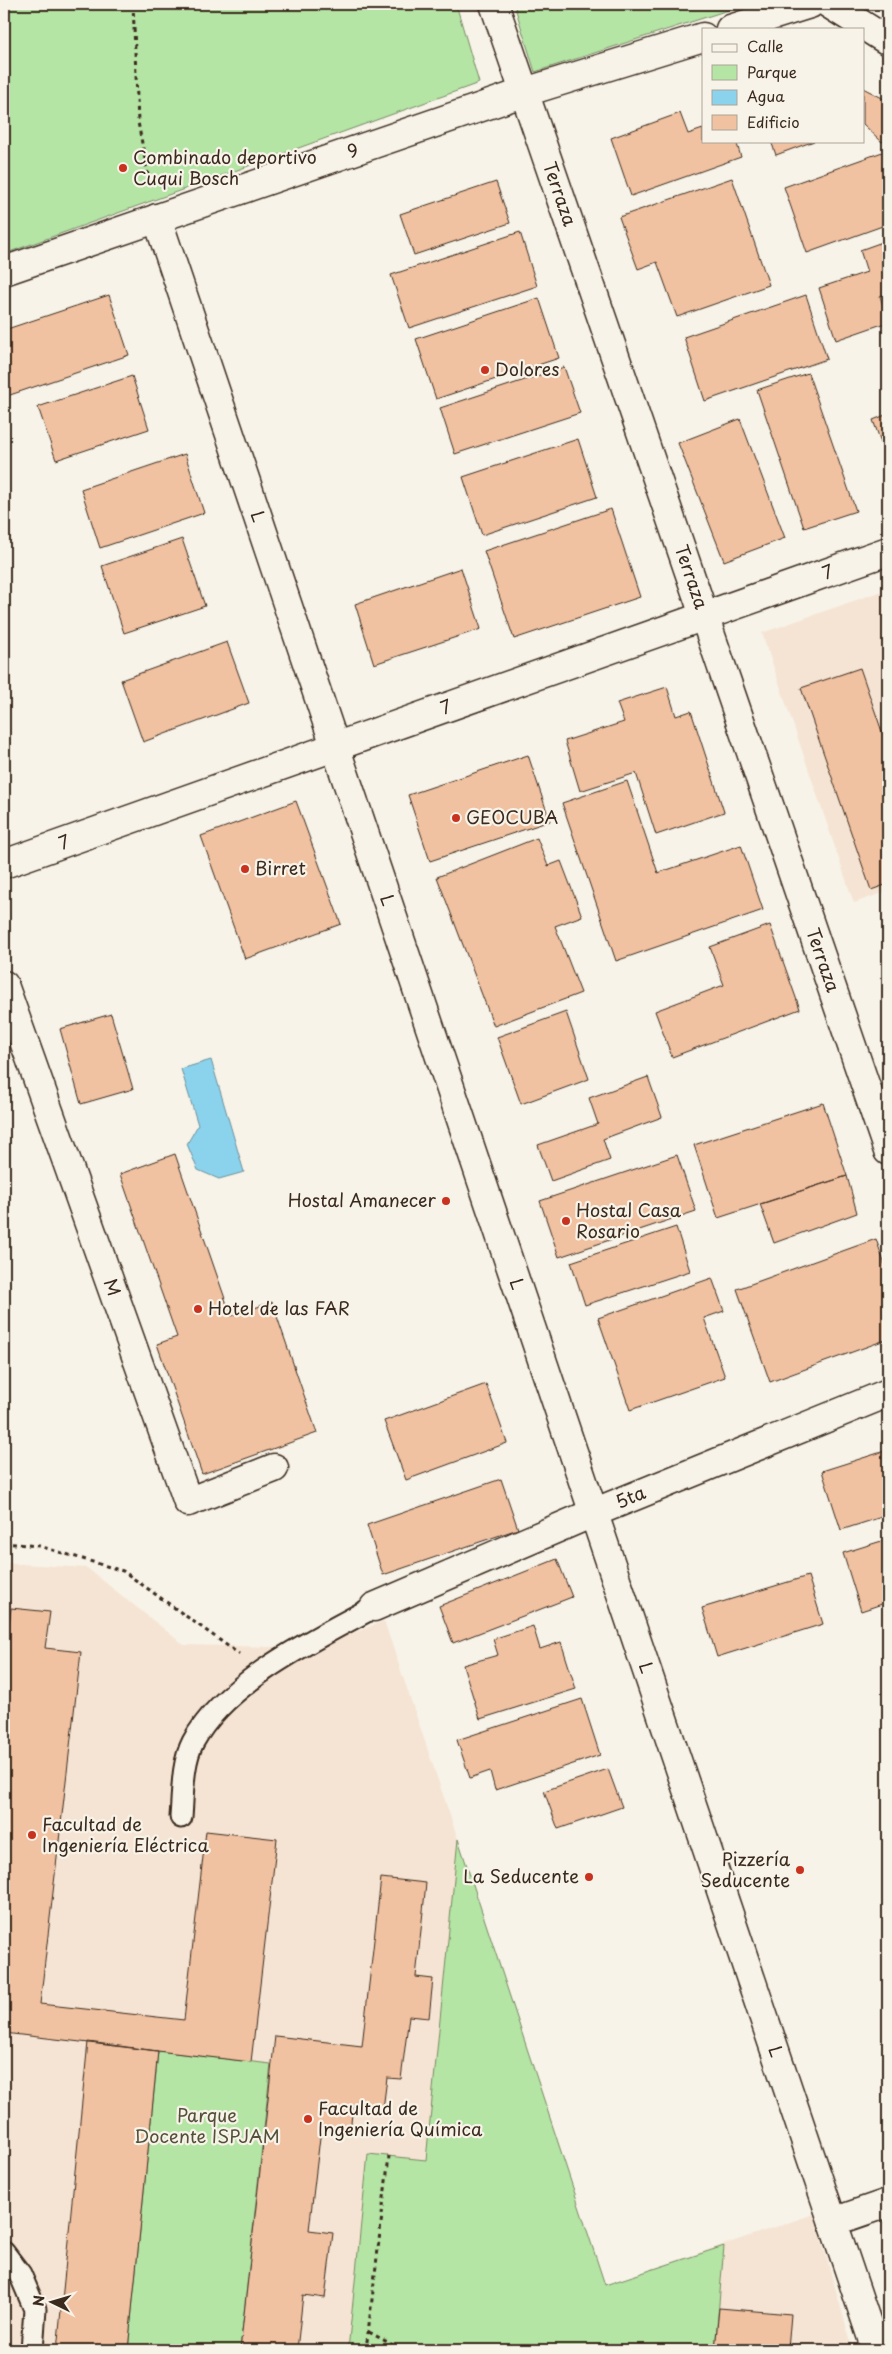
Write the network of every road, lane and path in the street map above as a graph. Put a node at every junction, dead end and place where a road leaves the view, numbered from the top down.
1 (133, 4) edge
2 (494, 4) edge
3 (810, 4) edge
4 (829, 4) edge
5 (733, 28) edge
6 (702, 37) edge
7 (888, 41) edge
8 (524, 92) junction
9 (157, 218) junction
10 (4, 271) edge
11 (888, 551) edge
12 (705, 616) junction
13 (335, 746) junction
14 (4, 864) edge
15 (4, 985) edge
16 (888, 1151) edge
17 (888, 1393) edge
18 (274, 1468) dead end
19 (593, 1513) junction
20 (4, 1543) edge
21 (374, 1607) joint
22 (263, 1672) junction
23 (181, 1817) dead end
24 (389, 2156) dead end
25 (888, 2202) edge
26 (833, 2222) junction
27 (4, 2253) edge
28 (369, 2332) junction
29 (32, 2350) edge
30 (366, 2350) edge
31 (402, 2350) edge
32 (876, 2350) edge

1 - 9 path
2 - 8 street, Terraza
3 - 5 street
4 - 7 street
6 - 8 street, 9
8 - 9 street, 9
8 - 12 street, Terraza
9 - 10 street, 9
9 - 13 street, L
11 - 12 street, 7
12 - 13 street, 7
12 - 16 street, Terraza
13 - 14 street, 7
13 - 19 street, L
15 - 18 street, M
17 - 19 street, 5ta
19 - 21 street, 5ta
19 - 26 street, L
20 - 22 path
21 - 22 lane
22 - 23 lane
24 - 28 path
25 - 26 street
26 - 32 street, L
27 - 29 lane
28 - 30 path
28 - 31 path

